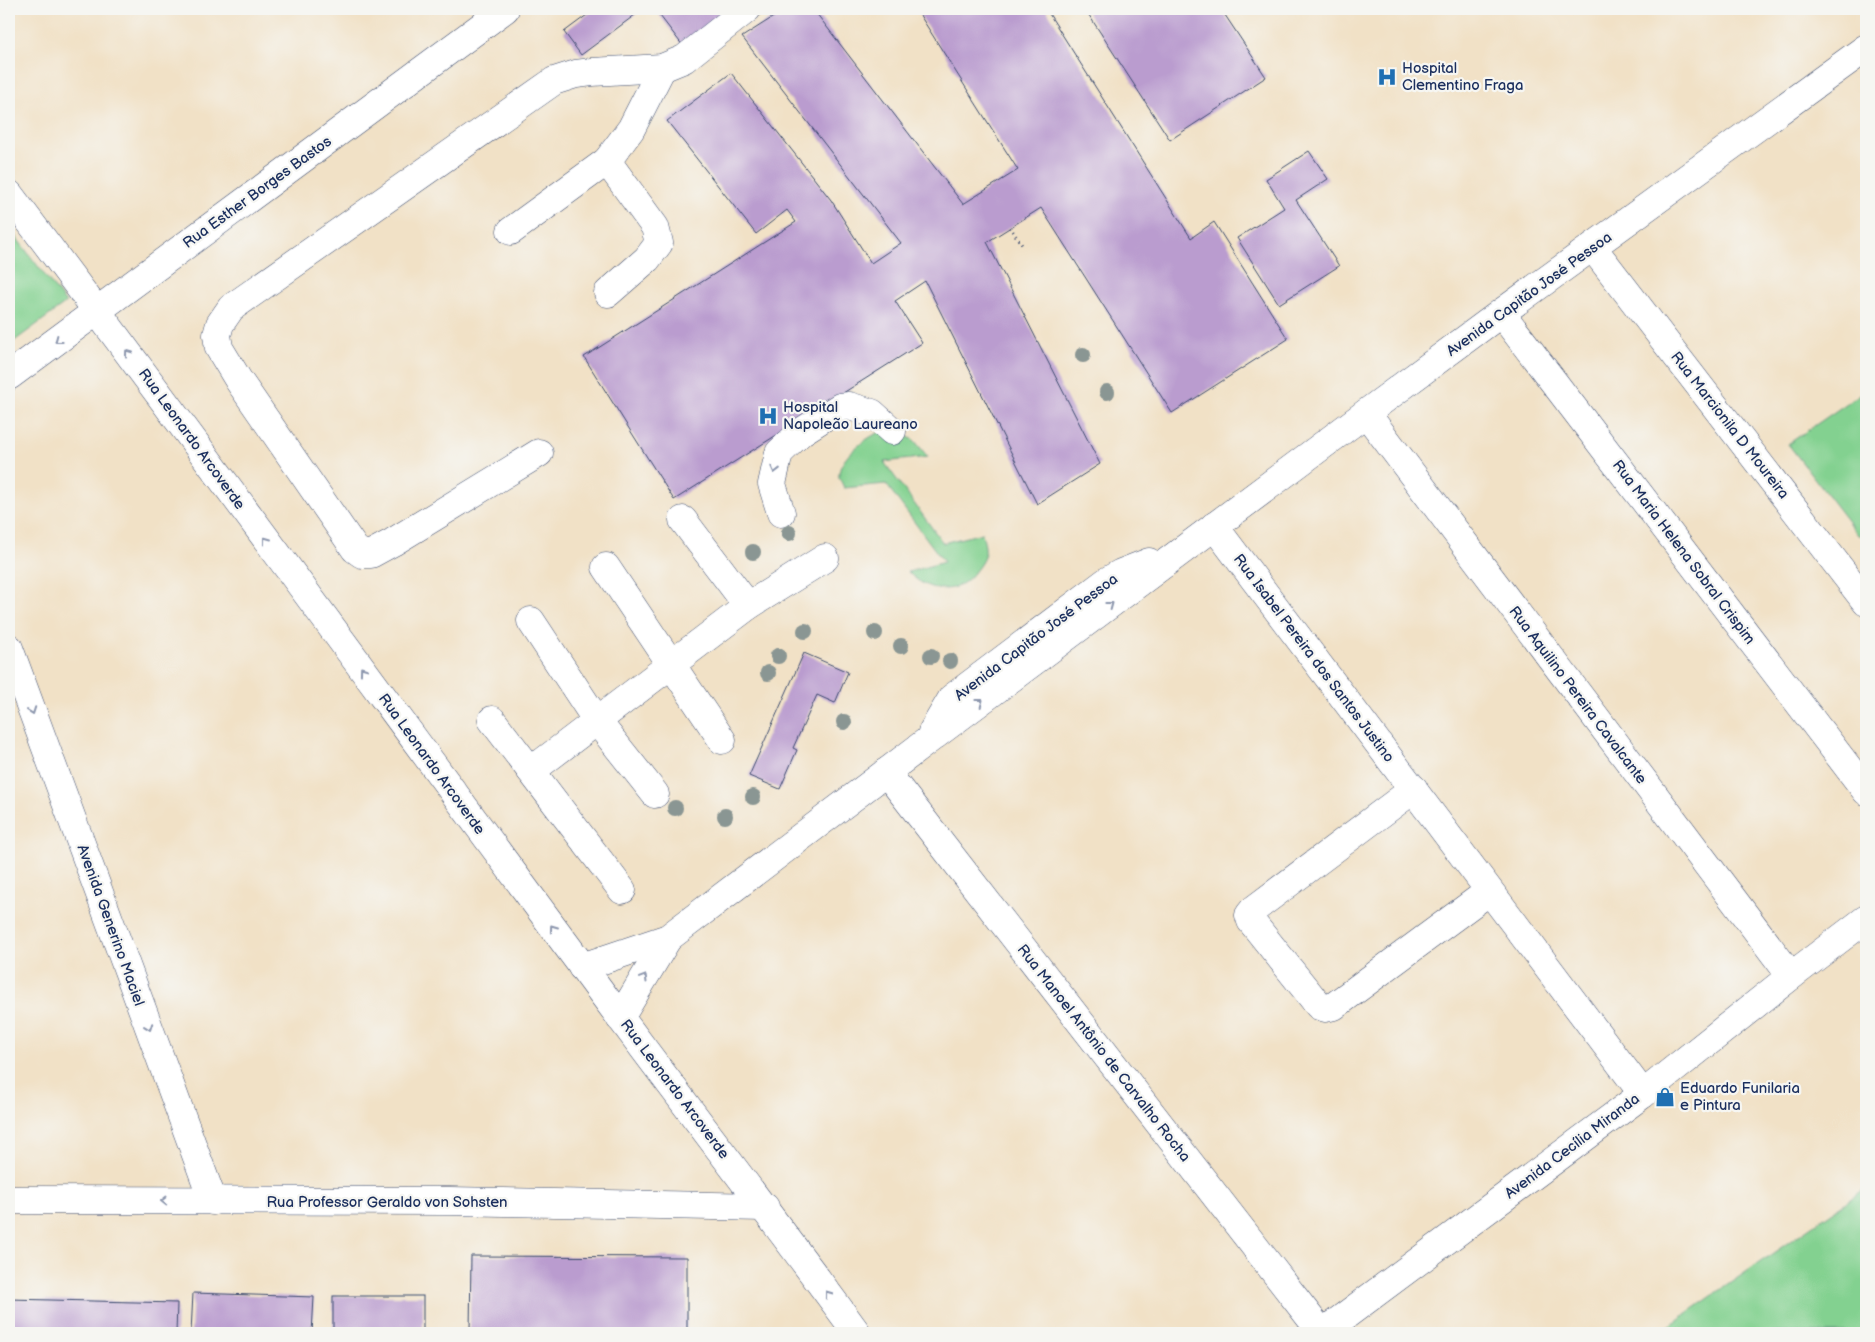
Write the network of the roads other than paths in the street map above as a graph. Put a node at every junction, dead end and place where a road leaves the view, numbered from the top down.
1 (505, 9) edge
2 (748, 9) edge
3 (1866, 48) edge
4 (662, 68) junction
5 (607, 161) junction
6 (9, 194) edge
7 (511, 231) dead end
8 (1593, 248) junction
9 (608, 293) dead end
10 (97, 310) junction
11 (1501, 313) junction
12 (9, 376) edge
13 (1366, 414) junction
14 (892, 431) dead end
15 (539, 453) dead end
16 (781, 513) dead end
17 (684, 520) dead end
18 (1204, 534) junction
19 (825, 558) dead end
20 (606, 567) dead end
21 (1866, 602) edge
22 (748, 606) junction
23 (531, 621) dead end
24 (9, 648) edge
25 (671, 665) junction
26 (492, 720) dead end
27 (597, 721) junction
28 (722, 740) dead end
29 (531, 771) junction
30 (886, 772) junction
31 (1414, 789) junction
32 (1866, 791) edge
33 (655, 794) dead end
34 (622, 890) dead end
35 (1488, 892) junction
36 (1866, 919) edge
37 (668, 938) junction
38 (582, 967) junction
39 (1791, 976) junction
40 (620, 1018) junction
41 (1642, 1094) junction
42 (9, 1200) edge
43 (213, 1201) junction
44 (765, 1207) junction
45 (857, 1333) edge
46 (1322, 1333) edge

1 - 10 street, Rua Esther Borges Bastos
2 - 4 street
3 - 8 street, Avenida Capitão José Pessoa
4 - 5 street
4 - 15 street
5 - 7 street
5 - 9 street
6 - 10 street, Rua Leonardo Arcoverde
8 - 11 street, Avenida Capitão José Pessoa
8 - 21 street, Rua Marcionila D Moureira
10 -> 12 street, Rua Esther Borges Bastos
38 -> 10 street, Rua Leonardo Arcoverde
11 - 13 street, Avenida Capitão José Pessoa
11 - 32 street, Rua Maria Helena Sobral Crispim
13 - 18 street, Avenida Capitão José Pessoa
13 - 39 street, Rua Aquilino Pereira Cavalcante
14 -> 16 street
17 - 22 street
18 - 30 street, Avenida Capitão José Pessoa
18 - 31 street, Rua Isabel Pereira dos Santos Justino
19 - 22 street
20 - 25 street
22 - 25 street
23 - 27 street
24 -> 43 street, Avenida Generino Maciel
25 - 27 street
25 - 28 street
26 - 29 street
27 - 29 street
27 - 33 street
29 - 34 street
30 - 37 street, Avenida Capitão José Pessoa
30 - 46 street, Rua Manoel Antônio de Carvalho Rocha
31 - 35 street, Rua Isabel Pereira dos Santos Justino
31 - 35 street
35 - 41 street, Rua Isabel Pereira dos Santos Justino
36 - 39 street, Avenida Cecília Miranda
37 - 38 street, Avenida Capitão José Pessoa
40 -> 37 street, Avenida Capitão José Pessoa
38 - 40 street, Rua Leonardo Arcoverde
39 - 41 street, Avenida Cecília Miranda
40 - 44 street, Rua Leonardo Arcoverde
41 - 46 street, Avenida Cecília Miranda
43 -> 42 street, Rua Professor Geraldo von Sohsten
43 - 44 street, Rua Professor Geraldo von Sohsten
45 -> 44 street, Rua Leonardo Arcoverde

